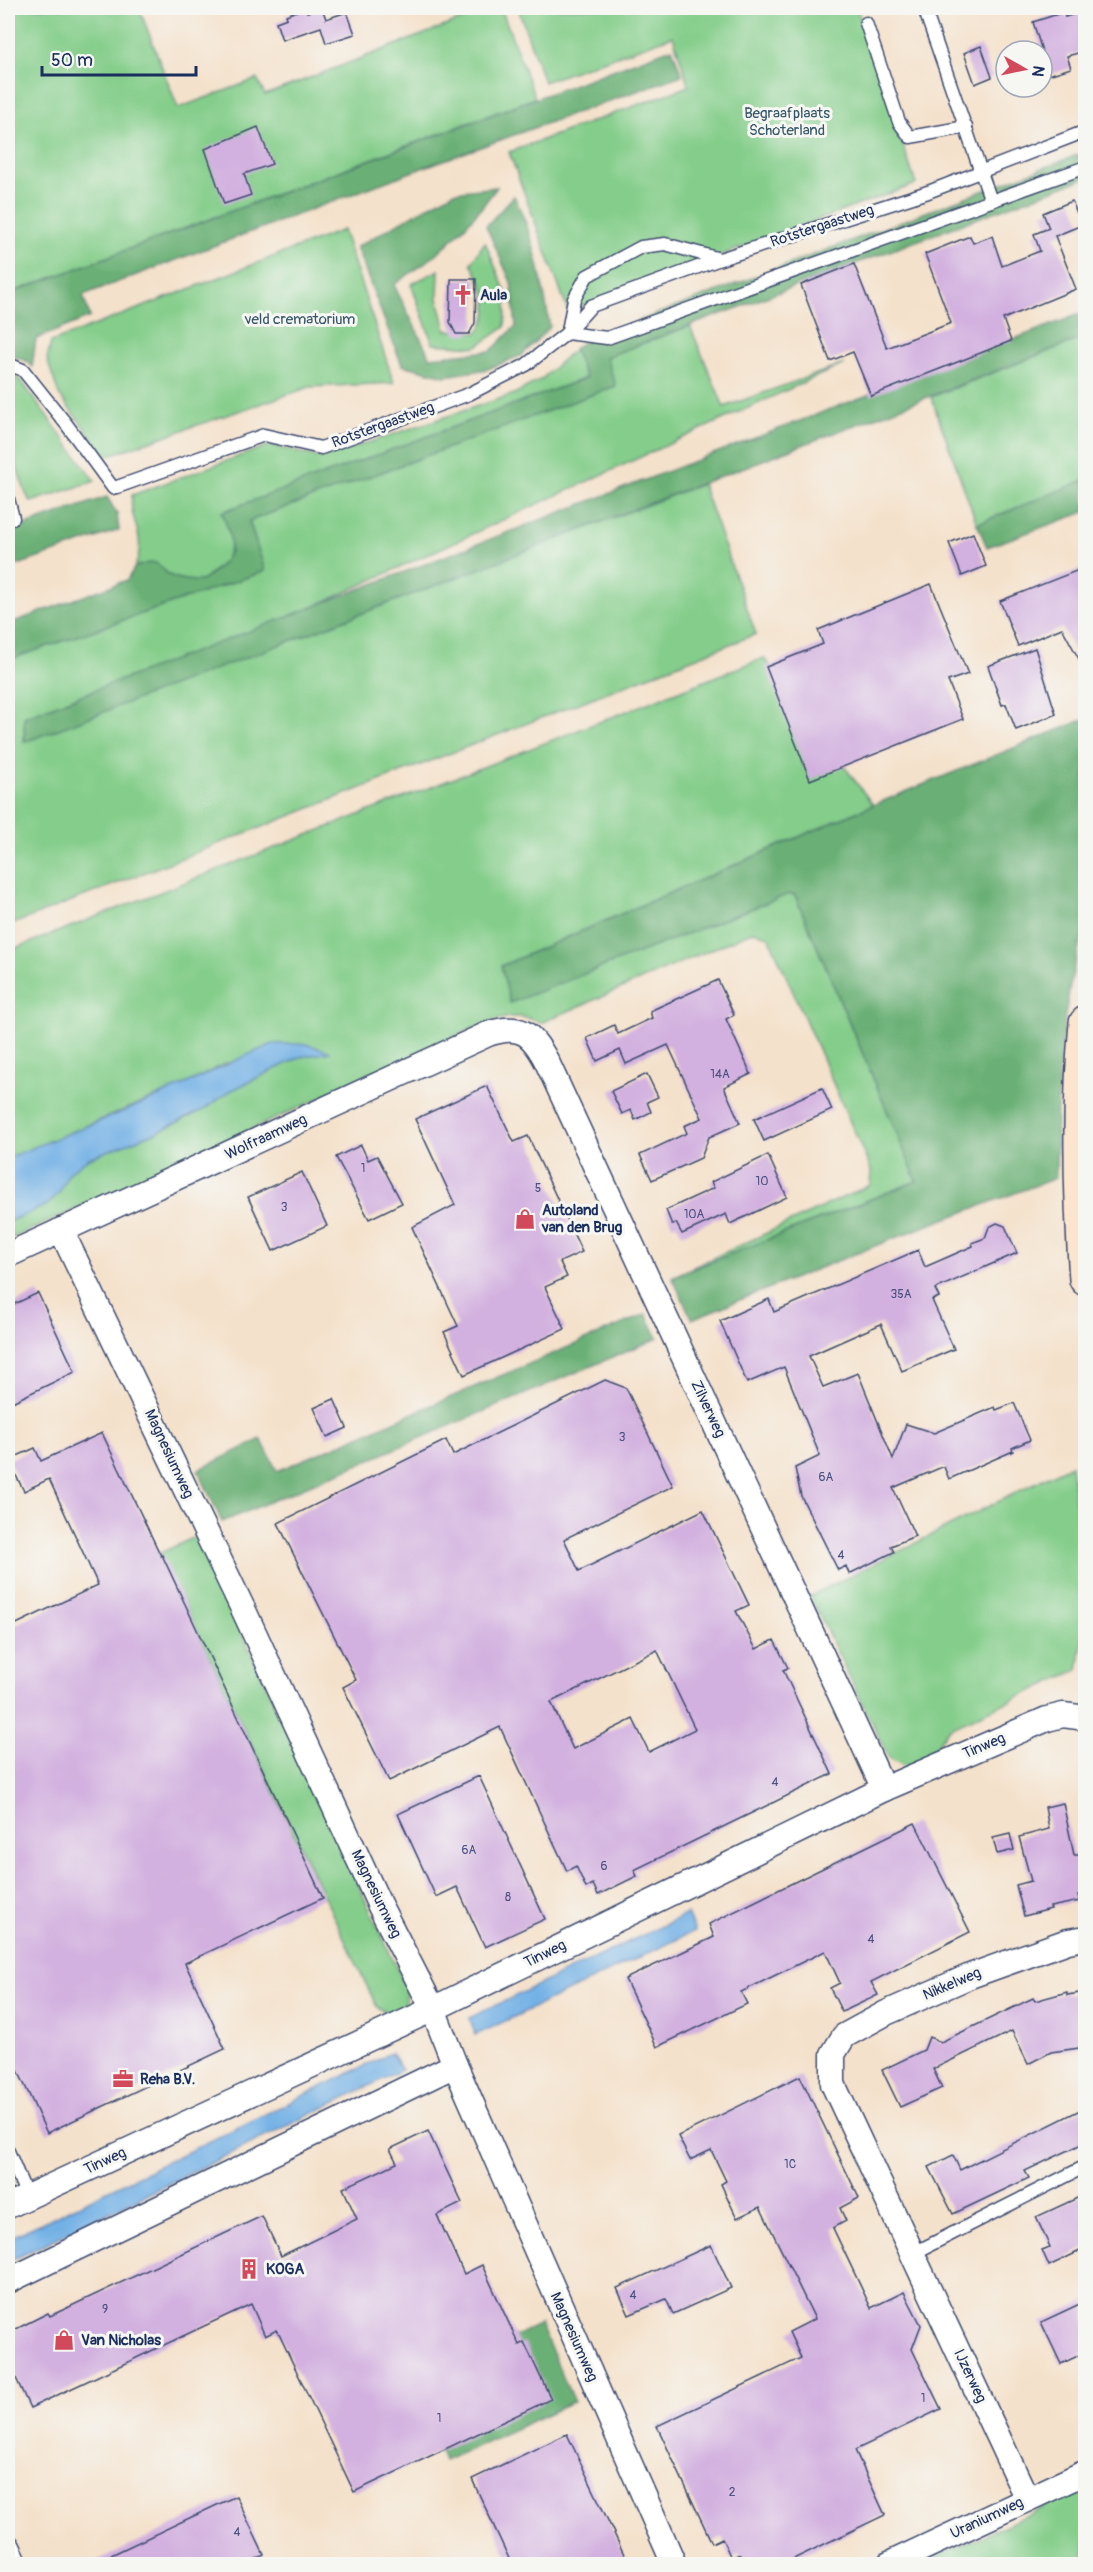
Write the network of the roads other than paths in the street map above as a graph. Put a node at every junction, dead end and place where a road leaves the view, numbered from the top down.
1 (924, 8) edge
2 (866, 23) dead end
3 (966, 128) junction
4 (1086, 131) edge
5 (1086, 167) edge
6 (982, 172) junction
7 (991, 201) junction
8 (720, 259) junction
9 (567, 333) junction
10 (8, 364) edge
11 (8, 499) edge
12 (13, 518) dead end
13 (1086, 1023) edge
14 (526, 1034) joint
15 (62, 1230) junction
16 (8, 1256) edge
17 (1086, 1279) edge
18 (1086, 1718) edge
19 (884, 1789) junction
20 (1086, 1938) edge
21 (433, 2009) junction
22 (833, 2054) joint
23 (455, 2065) junction
24 (8, 2151) edge
25 (1086, 2166) edge
26 (17, 2201) edge
27 (912, 2254) junction
28 (8, 2281) edge
29 (1086, 2472) edge
30 (1028, 2499) junction
31 (8, 2547) edge
32 (16, 2565) edge
33 (674, 2565) edge
34 (889, 2565) edge

1 - 3 lane
2 - 3 lane
3 - 6 lane
4 - 6 lane, Rotstergaastweg
5 - 7 lane
6 - 7 lane
6 - 8 lane, Rotstergaastweg
7 - 9 lane
8 - 9 lane, Rotstergaastweg
8 - 9 lane
9 - 10 lane, Rotstergaastweg
11 - 12 lane
13 - 17 street
14 - 15 street, Wolfraamweg
14 - 19 street, Zilverweg
15 - 16 street, Wolfraamweg
15 - 21 street, Magnesiumweg
18 - 19 street, Tinweg
19 - 21 street, Tinweg
20 - 22 street, Nikkelweg
21 - 23 street, Magnesiumweg
21 - 26 street, Tinweg
22 - 27 street, IJzerweg
23 - 28 street
23 - 33 street, Magnesiumweg
24 - 26 lane
25 - 27 lane
27 - 30 street, IJzerweg
29 - 30 street, Uraniumweg
30 - 34 street, Uraniumweg
31 - 32 street

